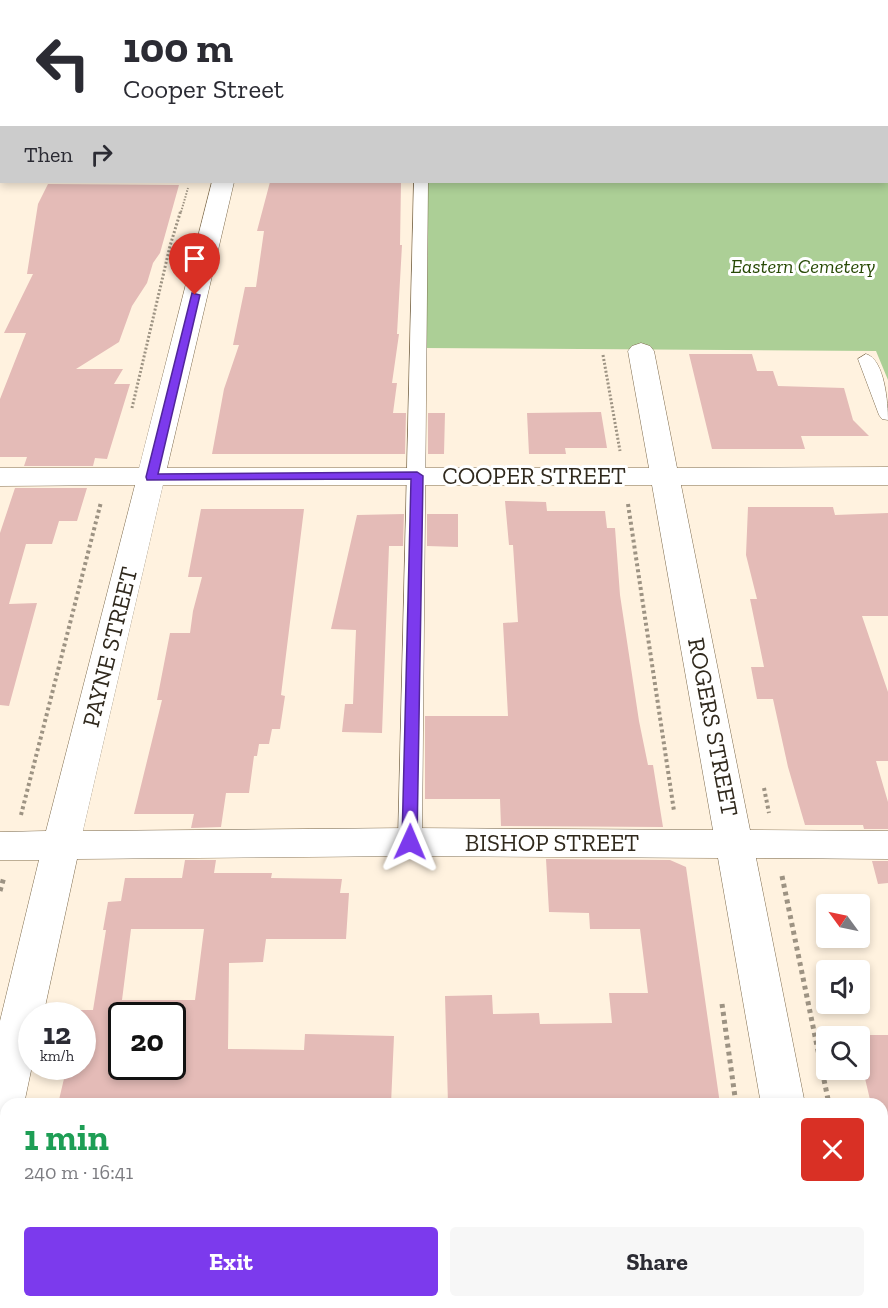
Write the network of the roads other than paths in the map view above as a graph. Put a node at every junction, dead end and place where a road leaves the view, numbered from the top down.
1 (223, 183) edge
2 (421, 183) edge
3 (641, 351) dead end
4 (866, 359) dead end
5 (888, 415) edge
6 (417, 476) junction
7 (888, 476) edge
8 (0, 477) edge
9 (152, 477) junction
10 (665, 477) junction
11 (410, 842) junction
12 (888, 845) edge
13 (6, 846) edge
14 (61, 846) junction
15 (735, 846) junction
16 (3, 1098) edge
17 (782, 1098) edge

1 - 9 street, PAYNE STREET
2 - 6 lane
3 - 10 street, ROGERS STREET
4 - 5 lane
6 - 9 street, COOPER STREET
6 - 10 street, COOPER STREET
6 - 11 lane
7 - 10 street, COOPER STREET
8 - 9 street, COOPER STREET
9 - 14 street, PAYNE STREET
10 - 15 street, ROGERS STREET
11 - 14 street, BISHOP STREET
11 - 15 street, BISHOP STREET
12 - 15 street, BISHOP STREET
13 - 14 street, BISHOP STREET
14 - 16 street, PAYNE STREET
15 - 17 street, ROGERS STREET

